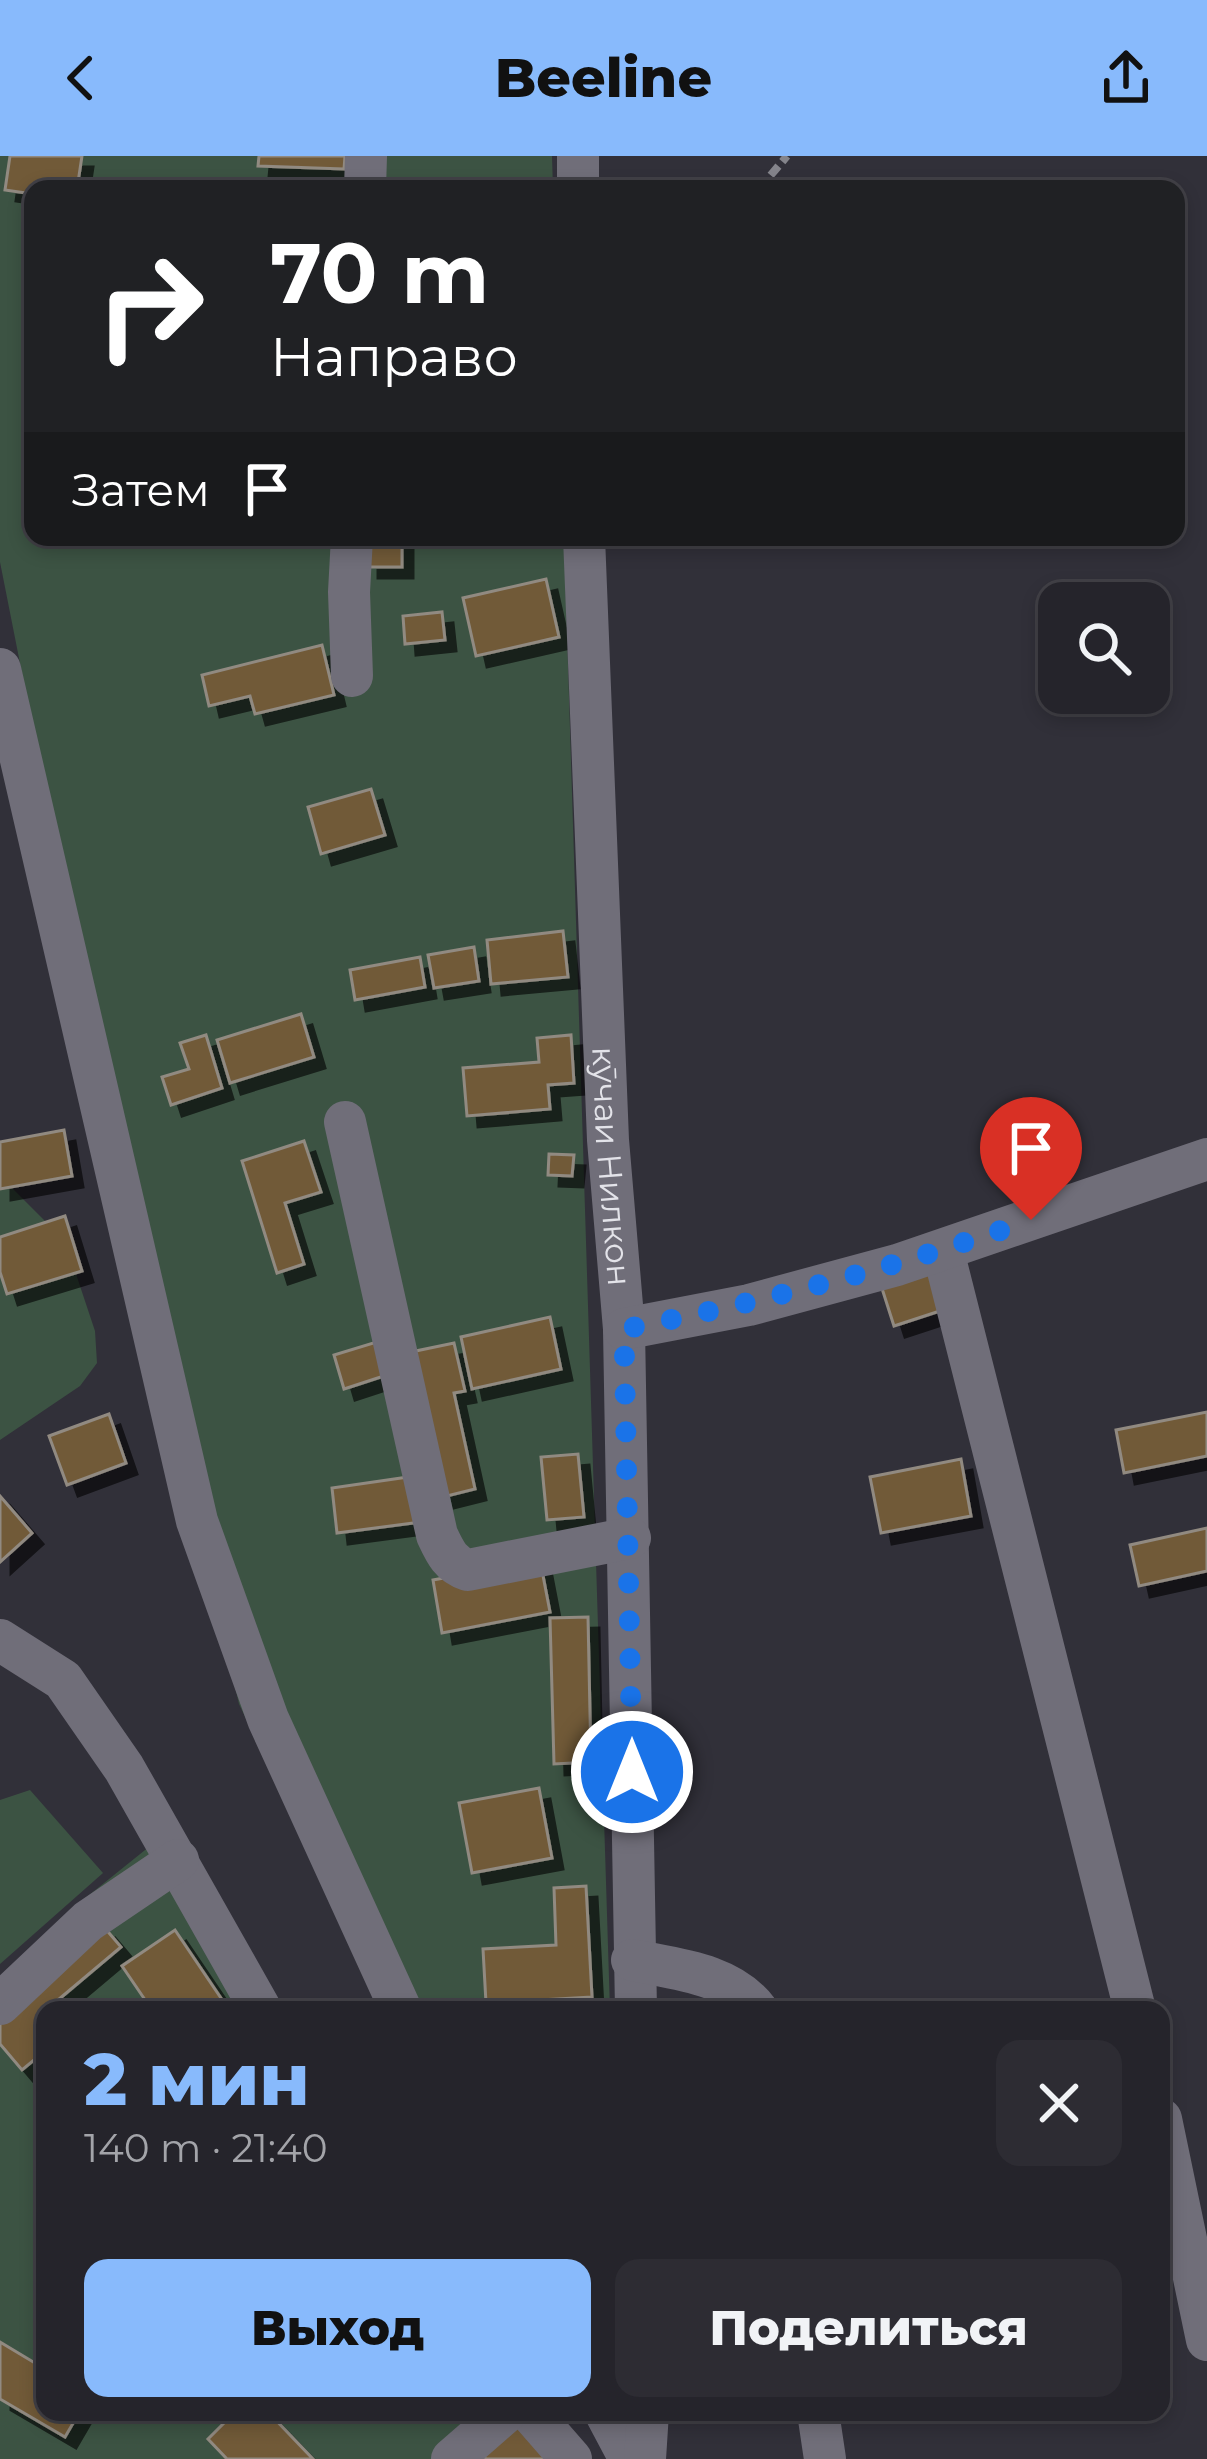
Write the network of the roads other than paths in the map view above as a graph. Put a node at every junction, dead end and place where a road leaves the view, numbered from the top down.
1 (352, 546) edge
2 (584, 546) edge
3 (0, 669) edge
4 (352, 676) dead end
5 (345, 1122) dead end
6 (1207, 1160) edge
7 (943, 1251) junction
8 (624, 1329) junction
9 (630, 1538) junction
10 (0, 1640) edge
11 (178, 1860) junction
12 (632, 1960) junction
13 (256, 2001) edge
14 (397, 2001) edge
15 (635, 2001) edge
16 (750, 2001) edge
17 (1134, 2001) edge
18 (0, 2004) edge
19 (1170, 2162) edge
20 (1207, 2340) edge
21 (496, 2421) edge
22 (538, 2421) edge
23 (610, 2421) edge
24 (647, 2421) edge
25 (819, 2421) edge
26 (452, 2459) edge
27 (572, 2459) edge
28 (630, 2459) edge
29 (645, 2459) edge
30 (825, 2459) edge

1 - 4 street
2 - 8 street, кӯчаи Нилкон
3 - 14 street
5 - 9 street
6 - 7 street
7 - 8 street
7 - 17 street
8 - 9 street, кӯчаи Нилкон
9 - 12 street, кӯчаи Нилкон
10 - 11 street
11 - 13 street
11 - 18 street
12 - 15 street, кӯчаи Нилкон
12 - 16 street
19 - 20 street
21 - 26 street
22 - 27 street
23 - 28 street
24 - 29 street
25 - 30 street

